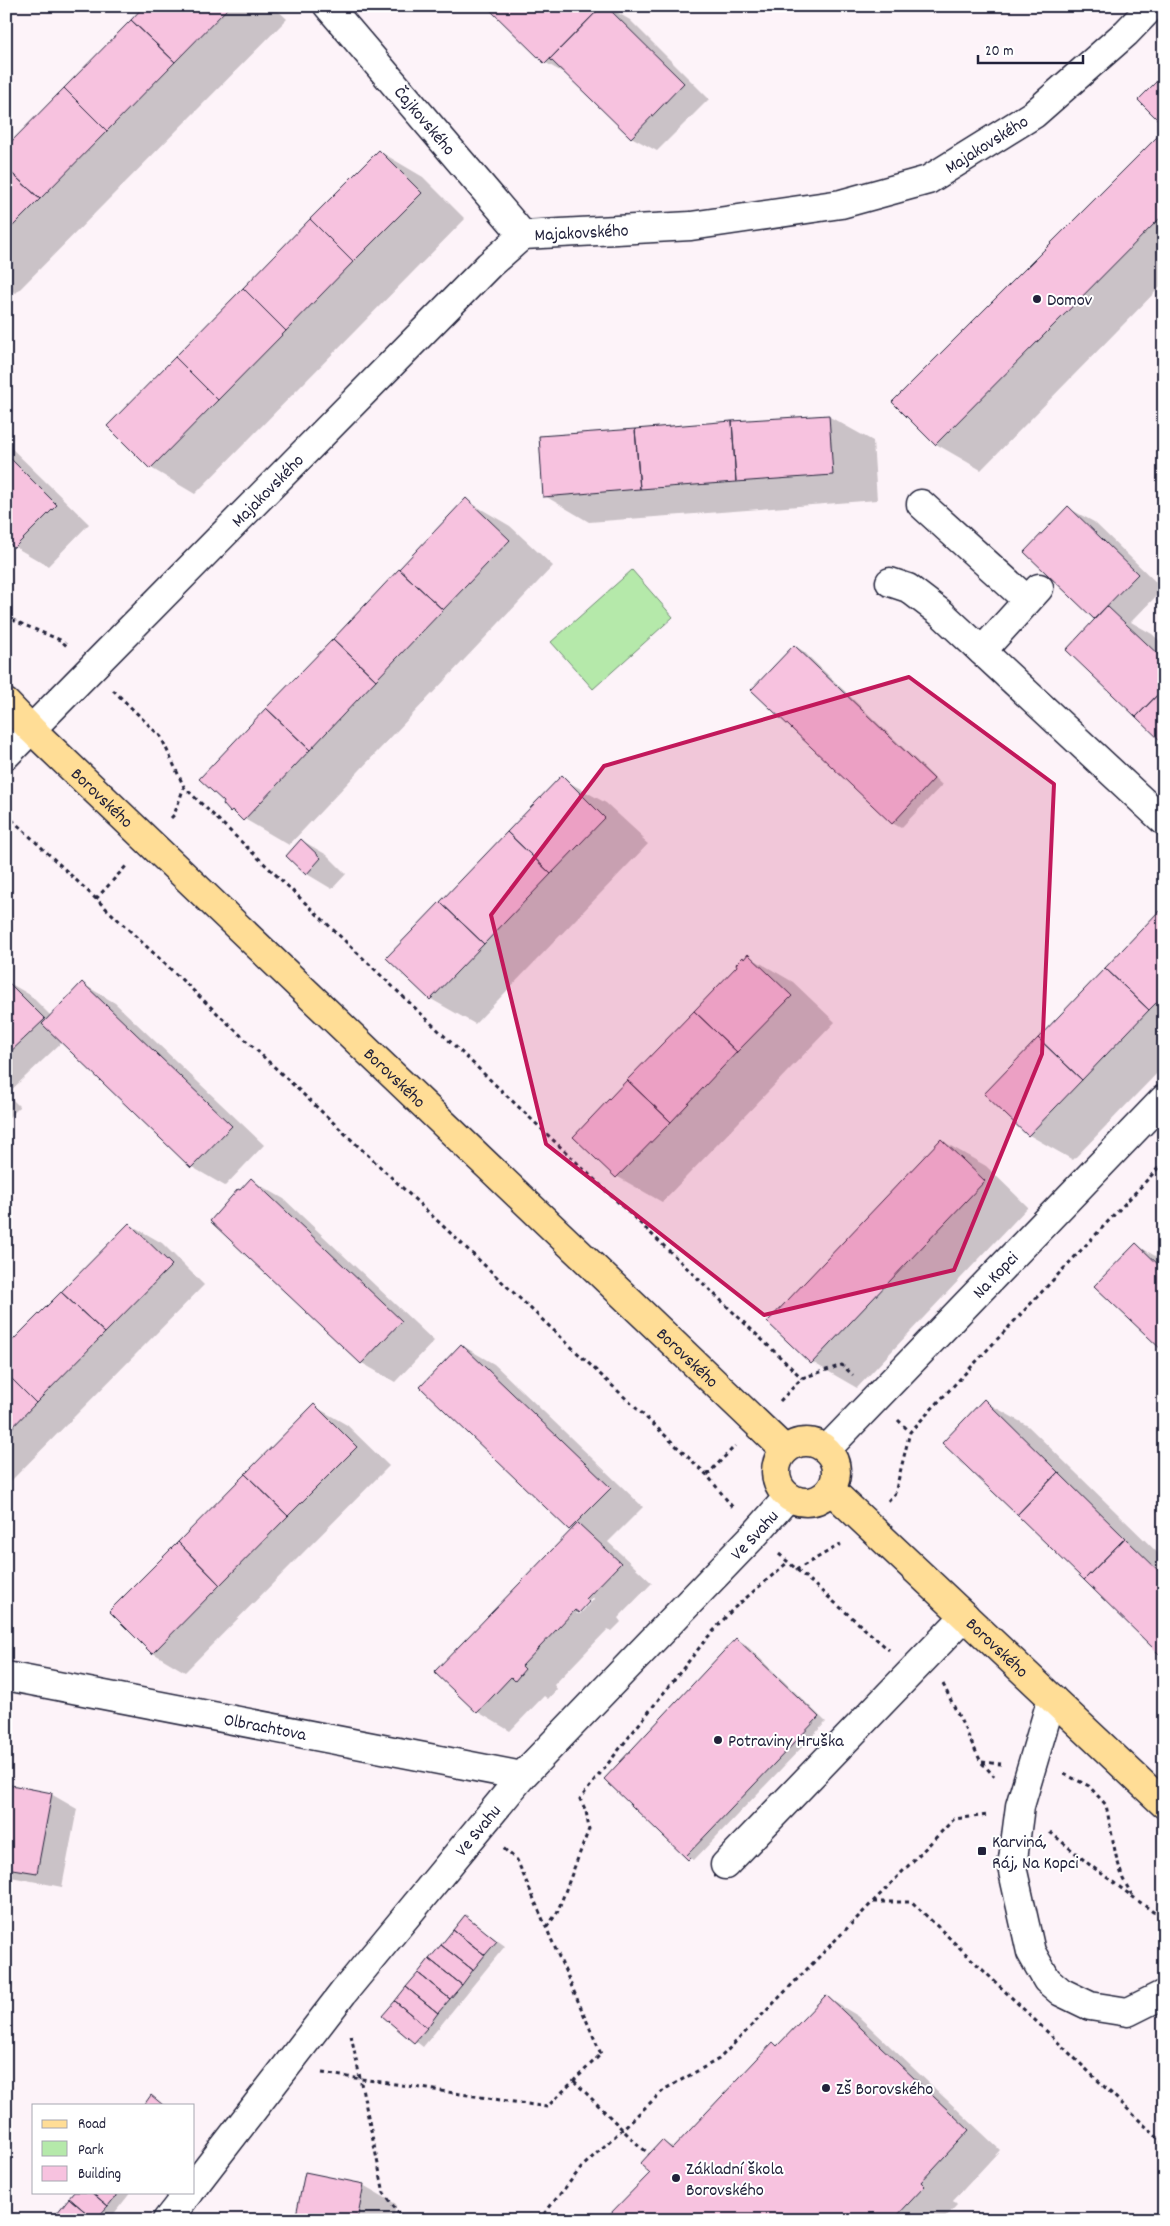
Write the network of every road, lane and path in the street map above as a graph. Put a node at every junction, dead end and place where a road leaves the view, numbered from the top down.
1 (328, 6) edge
2 (1152, 6) edge
3 (523, 235) junction
4 (921, 504) dead end
5 (890, 582) dead end
6 (10, 619) dead end
7 (6, 623) edge
8 (982, 651) junction
9 (6, 702) edge
10 (32, 730) junction
11 (6, 755) edge
12 (184, 787) dead end
13 (6, 814) edge
14 (1164, 821) edge
15 (1164, 1099) edge
16 (1164, 1162) edge
17 (802, 1378) dead end
18 (910, 1432) dead end
19 (827, 1449) junction
20 (785, 1450) junction
21 (831, 1490) junction
22 (788, 1497) junction
23 (757, 1532) junction
24 (788, 1562) junction
25 (965, 1616) junction
26 (921, 1663) junction
27 (6, 1676) edge
28 (1052, 1698) junction
29 (981, 1762) junction
30 (1031, 1768) junction
31 (522, 1776) junction
32 (1164, 1804) edge
33 (1020, 1806) junction
34 (992, 1807) dead end
35 (479, 1829) junction
36 (726, 1865) dead end
37 (1133, 1897) junction
38 (872, 1902) junction
39 (1164, 1920) edge
40 (547, 1928) junction
41 (343, 1993) junction
42 (1164, 1994) edge
43 (284, 2069) junction
44 (360, 2078) junction
45 (574, 2080) junction
46 (621, 2128) junction
47 (1164, 2144) edge
48 (649, 2154) dead end
49 (195, 2185) edge
50 (187, 2194) edge
51 (167, 2220) edge
52 (403, 2220) edge
53 (539, 2220) edge

1 - 3 street, Čajkovského
2 - 3 street, Majakovského
3 - 10 street, Majakovského
4 - 8 street
5 - 8 street
6 - 7 path
8 - 14 street
9 - 10 main road, Borovského
10 - 11 street, Majakovského
10 - 20 main road, Borovského
12 - 17 path
13 - 23 path
15 - 19 street, Na Kopci
16 - 18 path
19 - 20 main road
19 - 21 main road
20 - 22 main road
21 - 22 main road
21 - 25 main road, Borovského
22 - 23 street, Ve Svahu
23 - 24 path
23 - 31 street, Ve Svahu
24 - 26 path
24 - 40 path
25 - 26 street
25 - 28 main road, Borovského
26 - 29 path
26 - 36 street
27 - 31 street, Olbrachtova
28 - 30 street
28 - 32 main road, Borovského
29 - 30 path
29 - 33 path
30 - 33 street
30 - 37 path
31 - 35 street, Ve Svahu
33 - 37 path
33 - 42 street
34 - 38 path
35 - 40 path
35 - 41 street, Ve Svahu
37 - 39 path
38 - 46 path
38 - 47 path
40 - 45 path
41 - 43 street, Ve Svahu
41 - 44 path
43 - 44 path
43 - 49 street, Ve Svahu
44 - 45 path
44 - 52 path
45 - 46 path
46 - 48 path
46 - 53 path
50 - 51 street

